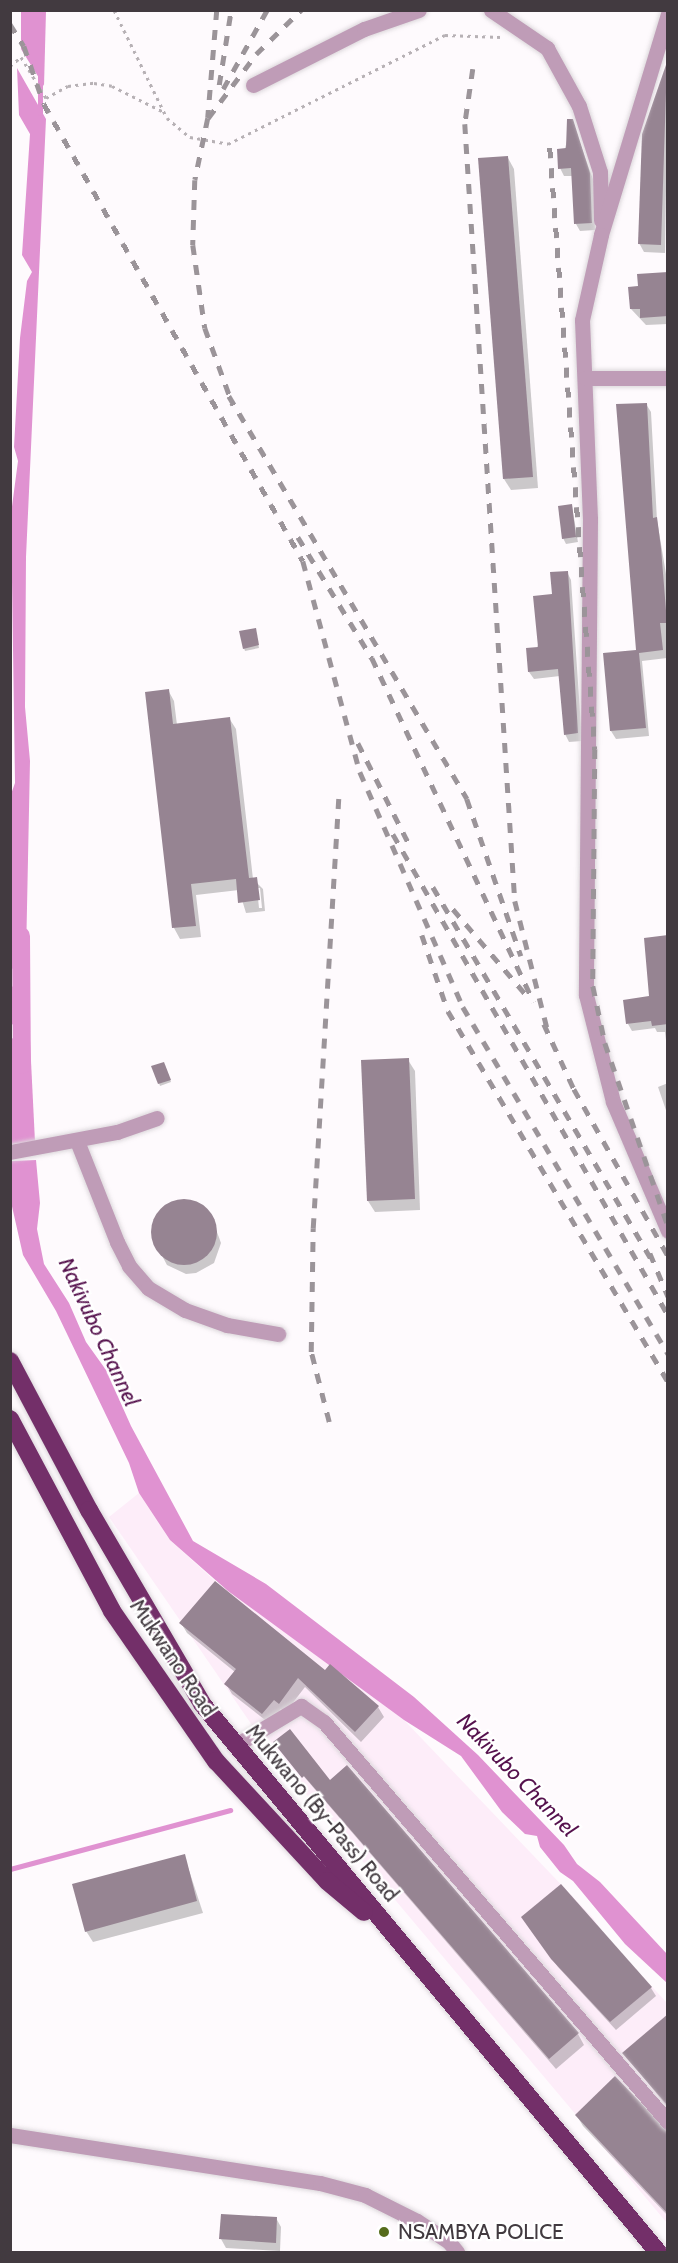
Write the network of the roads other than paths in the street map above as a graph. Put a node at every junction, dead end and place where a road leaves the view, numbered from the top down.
1 (419, 10) edge
2 (491, 10) edge
3 (668, 14) edge
4 (253, 85) dead end
5 (601, 235) junction
6 (585, 378) junction
7 (668, 378) edge
8 (157, 1118) dead end
9 (77, 1141) junction
10 (10, 1152) edge
11 (668, 1231) edge
12 (278, 1334) dead end
13 (10, 1361) edge
14 (10, 1419) edge
15 (236, 1745) junction
16 (396, 1937) junction
17 (668, 2122) edge
18 (10, 2134) edge
19 (457, 2253) edge
20 (658, 2253) edge

1 - 4 street
2 - 5 street
3 - 5 street
5 - 6 street
6 - 7 street
6 - 11 street
8 - 9 street
9 - 10 street
9 - 12 street
13 - 15 highway, Mukwano (By-Pass) Road
14 - 16 highway, Mukwano Road
15 - 16 highway, Mukwano (By-Pass) Road
15 - 17 street
16 - 20 highway, Mukwano (By-Pass) Road
18 - 19 street

